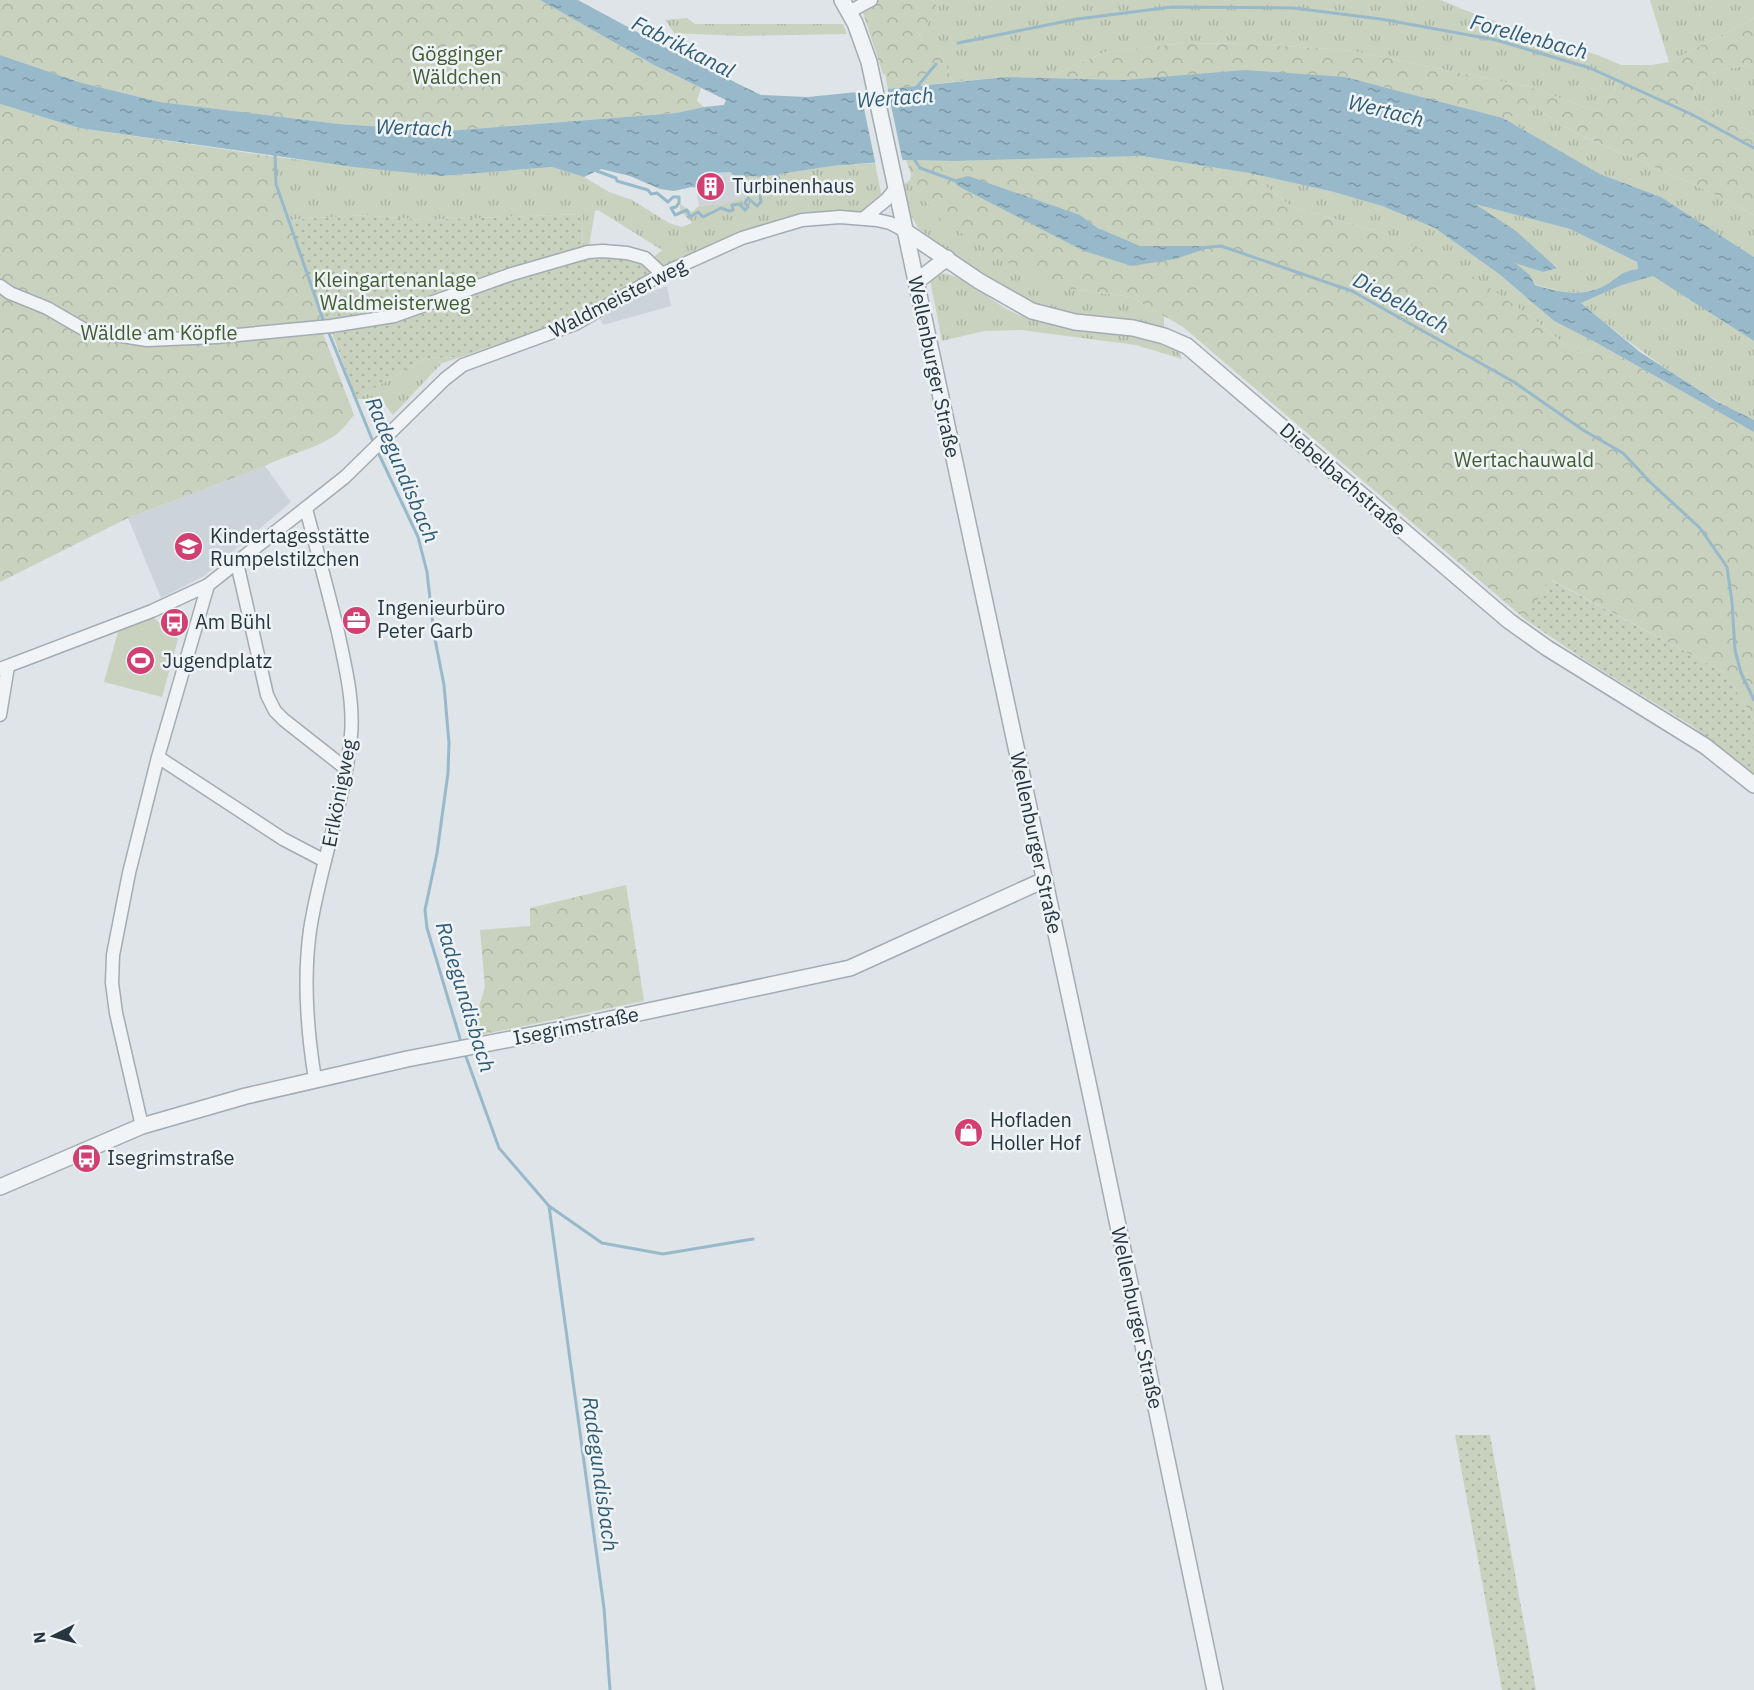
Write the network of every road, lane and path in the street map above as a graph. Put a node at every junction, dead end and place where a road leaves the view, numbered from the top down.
1 (872, 0) edge
2 (845, 6) edge
3 (896, 188) junction
4 (864, 218) junction
5 (905, 231) junction
6 (947, 258) junction
7 (662, 274) junction
8 (916, 282) junction
9 (0, 286) edge
10 (306, 509) junction
11 (237, 563) junction
12 (208, 585) junction
13 (4, 668) edge
14 (0, 715) edge
15 (158, 757) junction
16 (345, 768) junction
17 (1754, 785) edge
18 (325, 861) junction
19 (1044, 880) junction
20 (315, 1079) junction
21 (142, 1126) junction
22 (0, 1187) edge
23 (1215, 1690) edge

1 - 2 street
2 - 3 street, Wellenburger Straße
3 - 4 street
3 - 5 street, Wellenburger Straße
4 - 5 street, Waldmeisterweg
4 - 7 street, Waldmeisterweg
5 - 6 street, Diebelbachstraße
5 - 8 street, Wellenburger Straße
6 - 8 street
6 - 17 street, Diebelbachstraße
7 - 9 street
7 - 10 street, Waldmeisterweg
8 - 19 street, Wellenburger Straße
10 - 11 street, Waldmeisterweg
10 - 16 street, Erlkönigweg
11 - 12 street, Waldmeisterweg
11 - 16 street
12 - 13 street, Waldmeisterweg
12 - 15 street
13 - 14 street
15 - 18 street
15 - 21 street
16 - 18 street, Erlkönigweg
18 - 20 street, Erlkönigweg
19 - 20 street, Isegrimstraße
19 - 23 street, Wellenburger Straße
20 - 21 street, Isegrimstraße
21 - 22 street, Isegrimstraße

